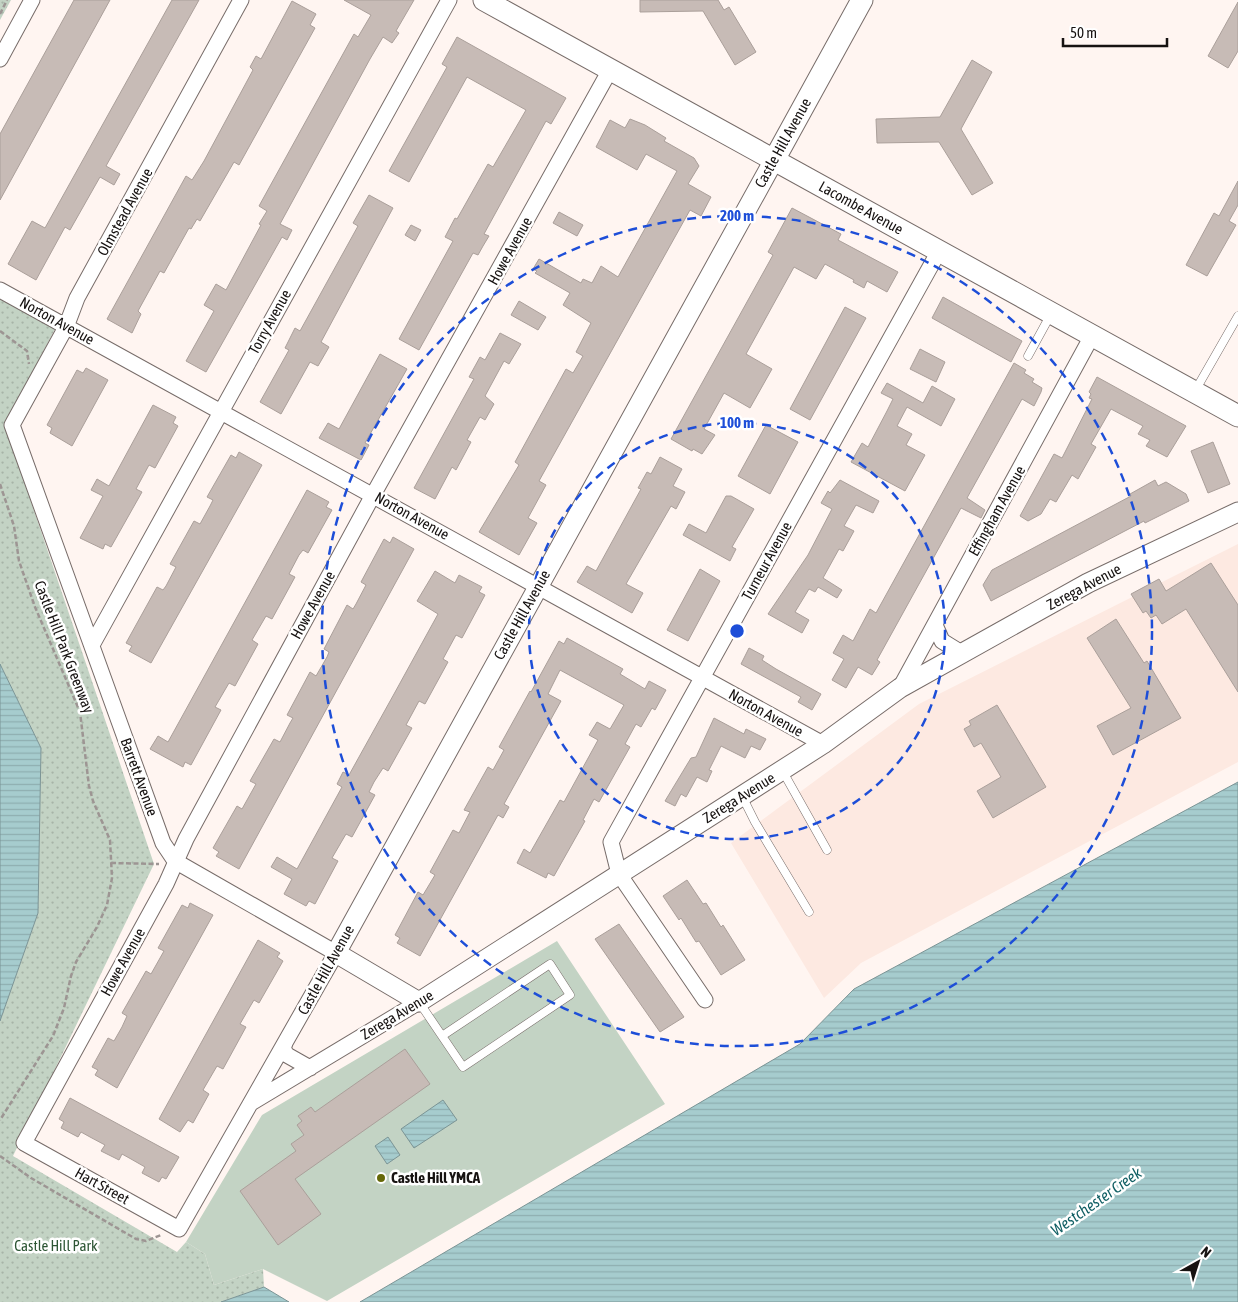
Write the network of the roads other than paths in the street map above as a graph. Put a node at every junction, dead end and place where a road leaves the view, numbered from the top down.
1 (32, 0) edge
2 (241, 0) edge
3 (449, 0) edge
4 (484, 0) edge
5 (862, 0) edge
6 (0, 59) edge
7 (610, 70) junction
8 (774, 160) junction
9 (939, 251) junction
10 (0, 290) edge
11 (1052, 312) junction
12 (1238, 316) edge
13 (66, 327) junction
14 (1093, 334) junction
15 (1028, 356) dead end
16 (1195, 391) junction
17 (221, 412) junction
18 (1238, 416) edge
19 (12, 425) joint
20 (374, 495) junction
21 (1238, 512) edge
22 (538, 587) junction
23 (935, 625) junction
24 (92, 645) junction
25 (962, 654) junction
26 (702, 678) junction
27 (900, 688) junction
28 (823, 744) junction
29 (782, 770) junction
30 (742, 796) junction
31 (827, 850) dead end
32 (175, 861) junction
33 (619, 874) junction
34 (809, 912) dead end
35 (336, 953) junction
36 (705, 1000) dead end
37 (419, 1002) junction
38 (442, 1036) junction
39 (285, 1043) junction
40 (310, 1068) junction
41 (251, 1104) junction
42 (24, 1143) joint
43 (179, 1229) joint

1 - 6 street
2 - 13 street, Olmstead Avenue
3 - 17 street, Torry Avenue
4 - 7 main road, Lacombe Avenue
5 - 8 main road, Castle Hill Avenue
7 - 8 main road, Lacombe Avenue
7 - 20 street, Howe Avenue
8 - 9 main road, Lacombe Avenue
8 - 22 street, Castle Hill Avenue
9 - 11 main road, Lacombe Avenue
9 - 26 street, Turneur Avenue
10 - 13 street, Norton Avenue
11 - 14 main road, Lacombe Avenue
11 - 15 lane
12 - 16 lane
13 - 17 street, Norton Avenue
13 - 19 street, Olmstead Avenue
14 - 16 main road, Lacombe Avenue
14 - 23 street, Effingham Avenue
16 - 18 main road, Lacombe Avenue
17 - 20 street, Norton Avenue
17 - 24 street, Torry Avenue
19 - 24 street, Barrett Avenue
20 - 22 street, Norton Avenue
20 - 32 street, Howe Avenue
21 - 25 street, Zerega Avenue
22 - 26 street, Norton Avenue
22 - 35 street, Castle Hill Avenue
23 - 25 street
23 - 27 street, Effingham Avenue
24 - 32 street, Barrett Avenue
25 - 27 street, Zerega Avenue
26 - 28 street, Norton Avenue
26 - 33 street, Turneur Avenue
27 - 28 street, Zerega Avenue
28 - 29 street, Zerega Avenue
29 - 30 street, Zerega Avenue
29 - 31 lane
30 - 33 street, Zerega Avenue
30 - 34 lane
32 - 35 street, Barrett Avenue
32 - 42 street, Howe Avenue
33 - 36 street
33 - 37 street, Zerega Avenue
35 - 37 street, Barrett Avenue
35 - 39 street, Castle Hill Avenue
37 - 38 lane
37 - 40 street, Zerega Avenue
38 - 38 lane
39 - 40 street
39 - 41 street, Castle Hill Avenue
40 - 41 street, Zerega Avenue
41 - 43 street, Castle Hill Avenue
42 - 43 street, Hart Street

